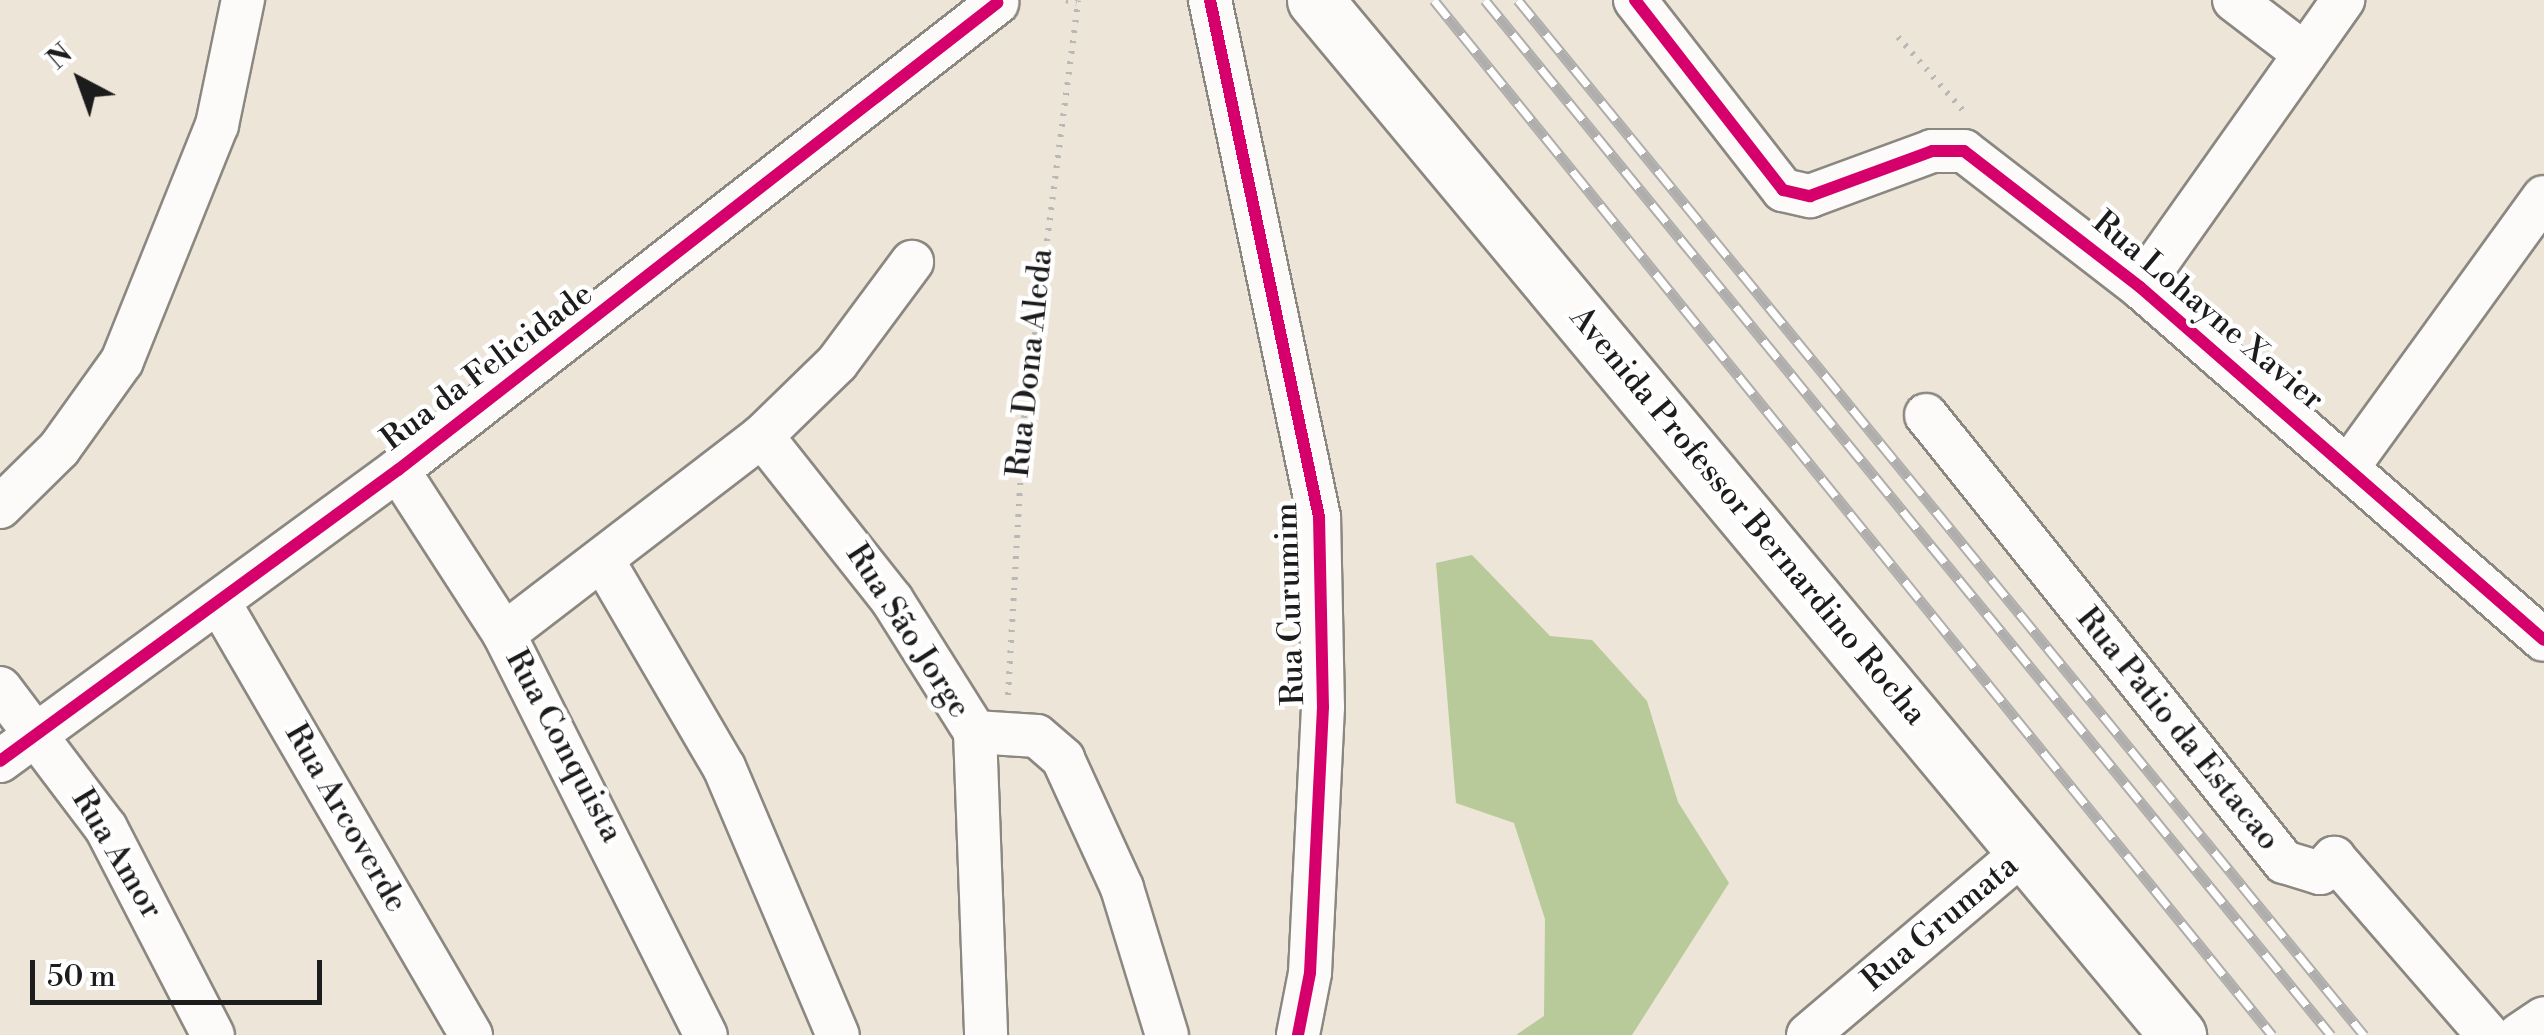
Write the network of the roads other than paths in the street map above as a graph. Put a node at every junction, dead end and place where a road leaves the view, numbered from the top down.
1 (243, 0) edge
2 (1210, 0) edge
3 (1314, 0) edge
4 (1635, 0) edge
5 (2234, 0) edge
6 (2344, 0) edge
7 (998, 3) dead end
8 (2305, 54) junction
9 (2544, 197) edge
10 (912, 262) dead end
11 (2140, 287) junction
12 (1926, 416) dead end
13 (762, 436) junction
14 (2349, 466) junction
15 (398, 470) junction
16 (0, 508) edge
17 (604, 562) junction
18 (219, 602) junction
19 (504, 634) junction
20 (2544, 640) edge
21 (0, 688) edge
22 (991, 730) junction
23 (40, 731) junction
24 (0, 761) edge
25 (2026, 850) junction
26 (2544, 1018) edge
27 (213, 1035) edge
28 (471, 1035) edge
29 (706, 1035) edge
30 (838, 1035) edge
31 (986, 1035) edge
32 (1168, 1035) edge
33 (1298, 1035) edge
34 (1808, 1035) edge
35 (2178, 1035) edge
36 (2488, 1035) edge
37 (2518, 1035) edge

1 - 16 street
2 - 33 street, Rua Curumim
3 - 25 main road, Avenida Professor Bernardino Rocha
4 - 11 street, Rua Lohayne Xavier
5 - 8 street
6 - 8 street
7 - 15 street, Rua da Felicidade
8 - 11 street
9 - 14 street
10 - 13 street
11 - 14 street, Rua Lohayne Xavier
12 - 36 street, Rua Patio da Estacao
13 - 17 street
13 - 22 street, Rua São Jorge
14 - 20 street, Rua Lohayne Xavier
15 - 18 street, Rua da Felicidade
15 - 19 street, Rua Conquista
17 - 19 street
17 - 30 street
18 - 23 street, Rua da Felicidade
18 - 28 street, Rua Arcoverde
19 - 29 street, Rua Conquista
21 - 23 street, Rua Amor
22 - 31 street, Rua São Jorge
22 - 32 street
23 - 24 street, Rua da Felicidade
23 - 27 street, Rua Amor
25 - 34 street, Rua Grumata
25 - 35 main road, Avenida Professor Bernardino Rocha
26 - 37 street

